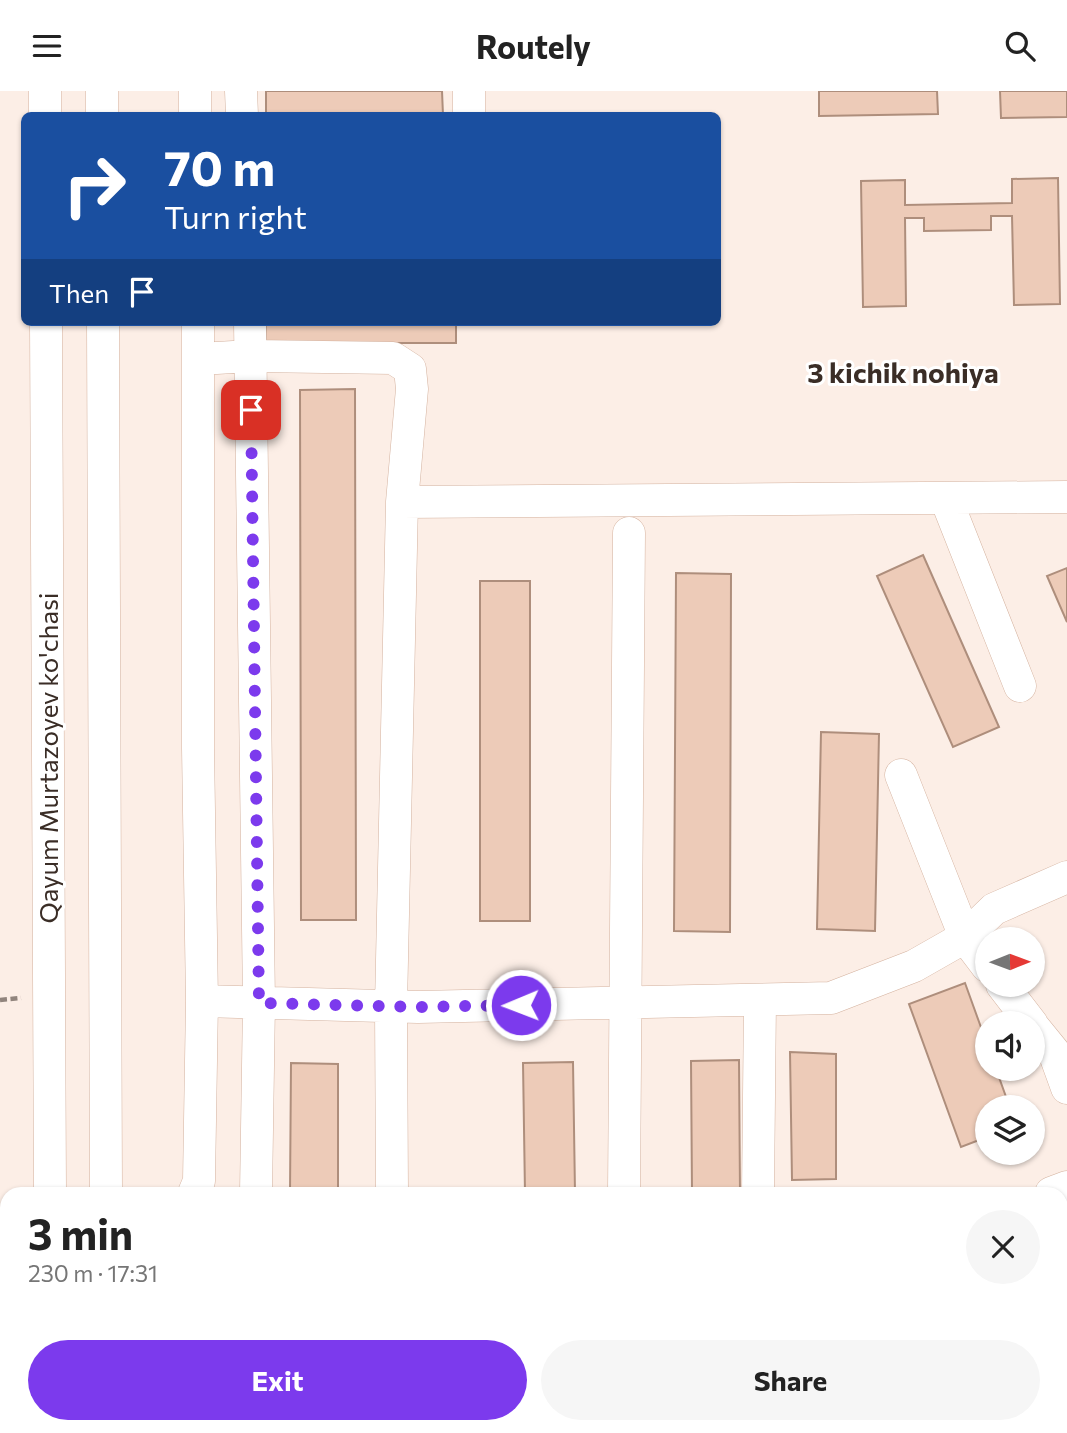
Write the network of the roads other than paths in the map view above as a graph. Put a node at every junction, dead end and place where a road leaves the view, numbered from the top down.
1 (45, 91) edge
2 (102, 91) edge
3 (195, 91) edge
4 (241, 91) edge
5 (470, 91) edge
6 (45, 112) edge
7 (102, 112) edge
8 (195, 112) edge
9 (242, 112) edge
10 (469, 112) edge
11 (46, 326) edge
12 (103, 326) edge
13 (198, 326) edge
14 (250, 326) edge
15 (251, 356) junction
16 (199, 359) junction
17 (1067, 497) edge
18 (946, 499) junction
19 (402, 502) junction
20 (629, 533) dead end
21 (1020, 686) dead end
22 (901, 775) dead end
23 (1067, 877) edge
24 (965, 937) junction
25 (975, 950) edge
26 (1011, 997) edge
27 (760, 1000) junction
28 (202, 1001) junction
29 (259, 1003) junction
30 (625, 1003) junction
31 (391, 1006) junction
32 (1022, 1011) edge
33 (1045, 1036) edge
34 (1060, 1050) edge
35 (1067, 1088) edge
36 (50, 1187) edge
37 (106, 1187) edge
38 (196, 1187) edge
39 (256, 1187) edge
40 (392, 1187) edge
41 (624, 1187) edge
42 (758, 1187) edge

1 - 6 street
2 - 7 street
3 - 8 street
4 - 9 street
5 - 10 street
11 - 36 street, Qayum Murtazoyev ko'chasi
12 - 37 street, Qayum Murtazoyev ko'chasi
13 - 16 street
14 - 15 street
15 - 16 street
15 - 19 street
15 - 29 street
16 - 28 street
17 - 18 street
18 - 19 street
18 - 21 street
19 - 31 street
20 - 30 street
22 - 24 street
23 - 24 street
24 - 25 street
24 - 27 street
26 - 32 street
27 - 30 street
27 - 42 street
28 - 29 street
28 - 38 street
29 - 31 street
29 - 39 street
30 - 31 street
30 - 41 street
31 - 40 street
33 - 34 street
34 - 35 street

